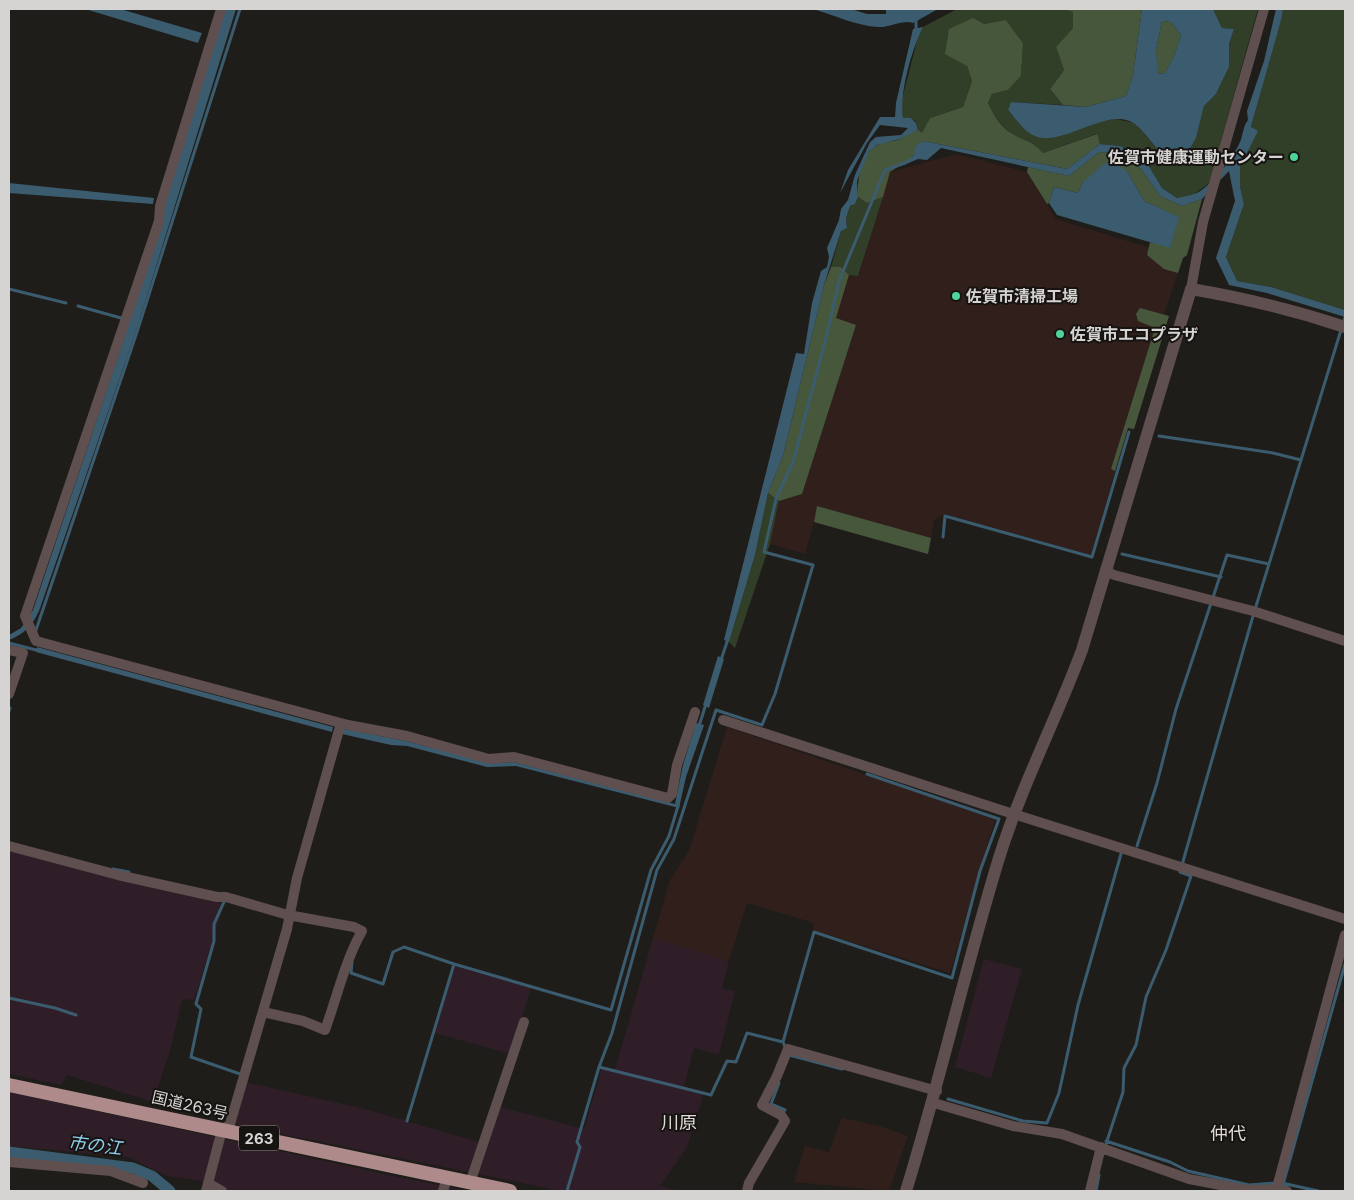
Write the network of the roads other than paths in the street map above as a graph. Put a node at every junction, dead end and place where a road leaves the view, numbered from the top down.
1 (221, 9) edge
2 (1264, 9) edge
3 (1191, 289) junction
4 (1341, 326) edge
5 (1105, 570) junction
6 (1345, 641) edge
7 (9, 650) edge
8 (9, 694) edge
9 (695, 712) dead end
10 (724, 720) dead end
11 (339, 728) junction
12 (1014, 814) junction
13 (9, 846) edge
14 (288, 915) junction
15 (1345, 919) edge
16 (1345, 935) edge
17 (266, 1013) junction
18 (524, 1022) dead end
19 (9, 1086) edge
20 (935, 1097) junction
21 (222, 1130) junction
22 (1104, 1148) junction
23 (9, 1162) edge
24 (470, 1183) junction
25 (143, 1184) dead end
26 (445, 1185) edge
27 (207, 1187) edge
28 (1280, 1188) edge
29 (222, 1191) edge
30 (510, 1191) edge
31 (747, 1191) edge
32 (906, 1191) edge
33 (1090, 1191) edge

1 - 11 street
2 - 3 street
3 - 4 street
3 - 5 street
5 - 6 street
5 - 12 street
7 - 8 street
9 - 11 street
10 - 12 street
11 - 14 street
12 - 15 street
12 - 20 street
13 - 14 street
14 - 17 street
14 - 17 street
16 - 28 street
17 - 21 street
18 - 24 street
19 - 21 highway, 国道263号 / 263
20 - 22 street
20 - 31 street
20 - 32 street
21 - 26 highway, 国道263号 / 263
21 - 27 street
22 - 28 street
22 - 33 street
23 - 25 street
24 - 26 highway, 国道263号 / 263
24 - 30 highway, 国道263号 / 263
27 - 29 street

